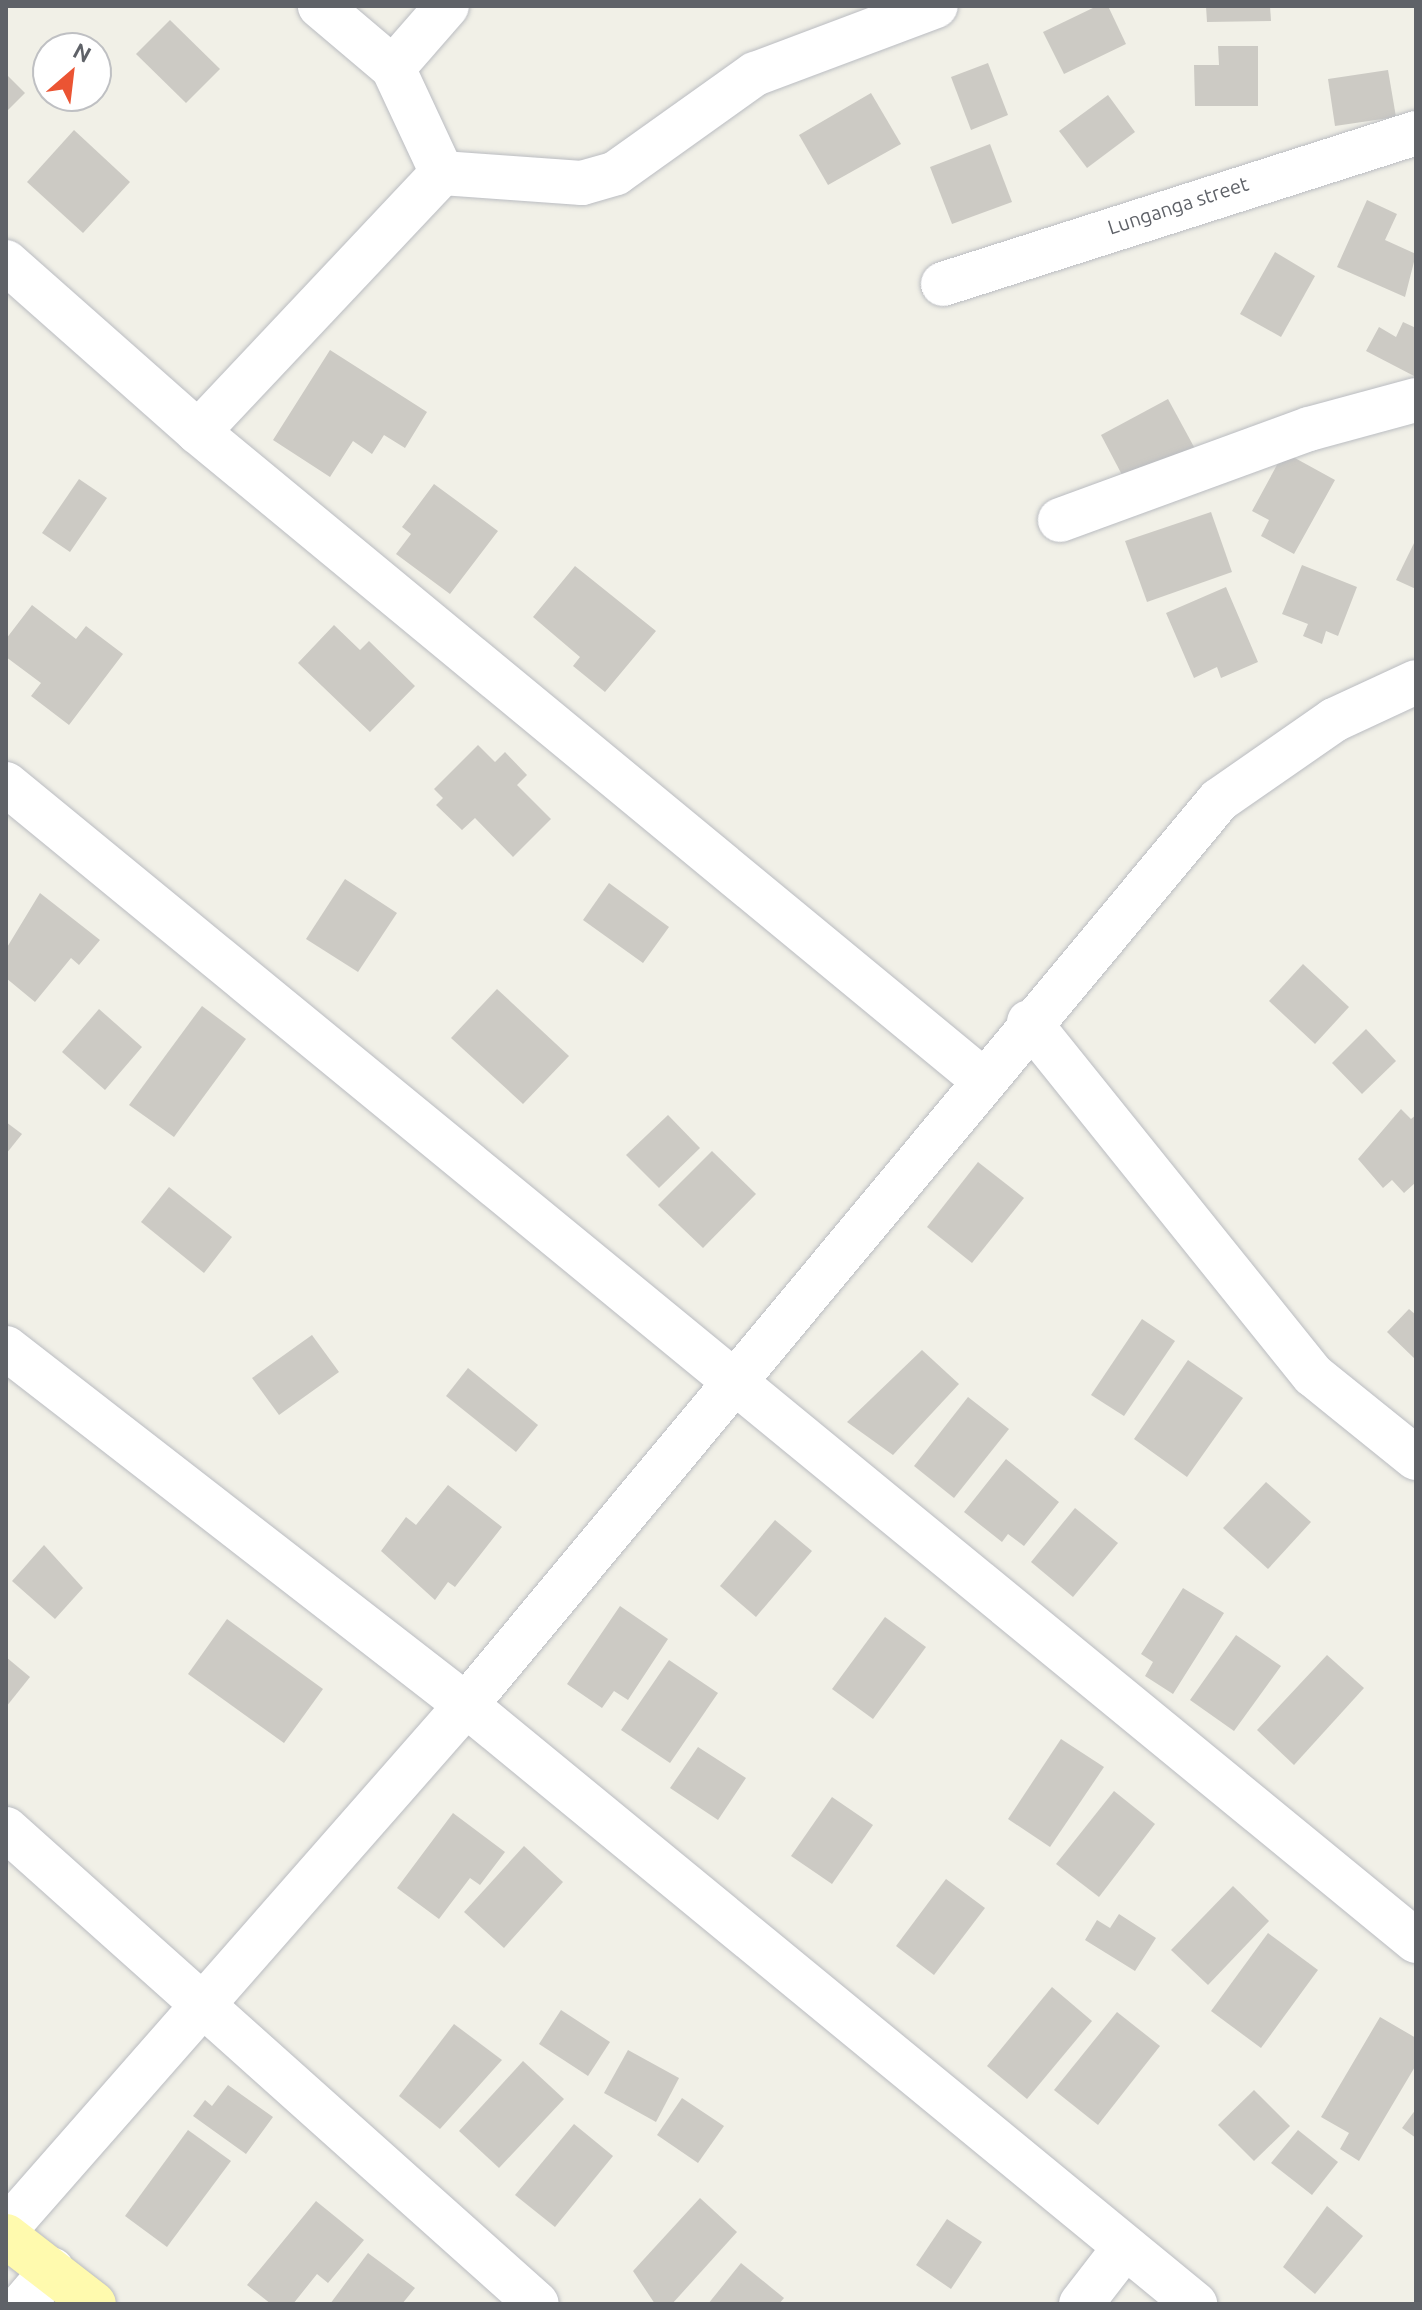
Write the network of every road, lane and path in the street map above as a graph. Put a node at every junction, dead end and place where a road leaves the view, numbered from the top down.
1 (320, 6) edge
2 (447, 6) edge
3 (936, 6) edge
4 (393, 68) junction
5 (1416, 133) edge
6 (442, 173) junction
7 (6, 262) edge
8 (943, 284) dead end
9 (1416, 400) edge
10 (198, 432) junction
11 (1060, 520) dead end
12 (1416, 682) edge
13 (6, 784) edge
14 (1029, 1022) junction
15 (983, 1080) junction
16 (6, 1348) edge
17 (739, 1381) junction
18 (1416, 1458) edge
19 (466, 1705) junction
20 (6, 1829) edge
21 (1416, 1941) edge
22 (205, 2011) junction
23 (6, 2229) edge
24 (6, 2236) edge
25 (1125, 2247) junction
26 (52, 2270) junction
27 (23, 2304) edge
28 (94, 2304) edge
29 (537, 2304) edge
30 (1081, 2304) edge
31 (1195, 2304) edge

1 - 4 street
2 - 4 street
3 - 6 street
4 - 6 street
5 - 8 street, Lunganga street
6 - 10 street
7 - 10 street
9 - 11 street
10 - 15 street
12 - 14 street
13 - 17 street
14 - 15 street
14 - 18 street
15 - 17 street
16 - 19 street
17 - 19 street
17 - 21 street
19 - 22 street
19 - 25 street
20 - 22 street
22 - 23 street
22 - 29 street
24 - 26 main road
25 - 30 street
25 - 31 street
26 - 27 street
26 - 28 main road

